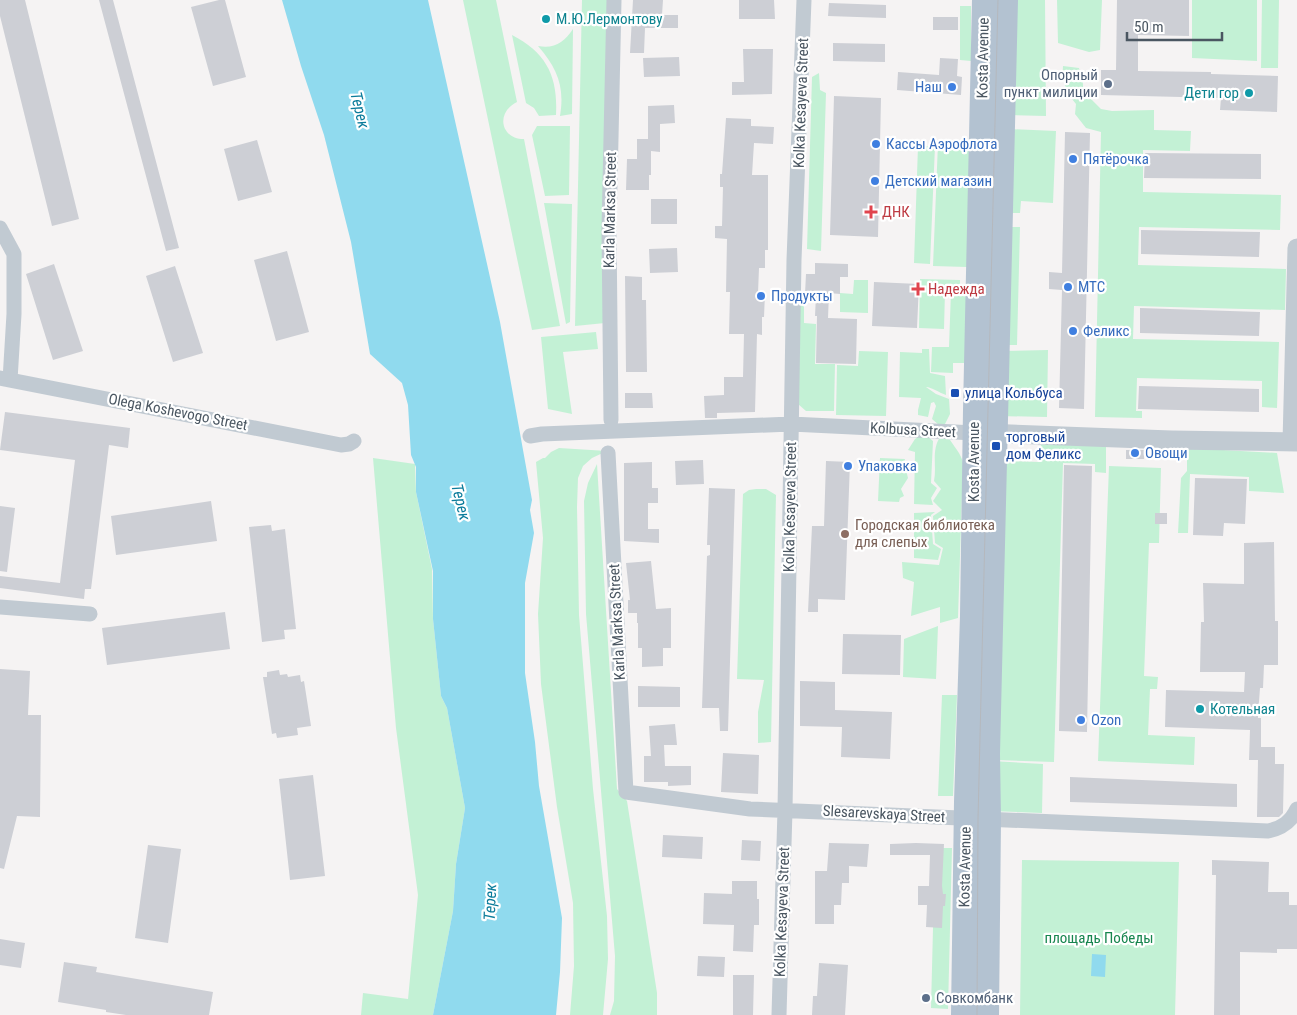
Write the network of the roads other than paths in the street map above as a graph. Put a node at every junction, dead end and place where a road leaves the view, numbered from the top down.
1 (614, 0) edge
2 (804, 0) edge
3 (984, 0) edge
4 (1006, 0) edge
5 (0, 228) edge
6 (1297, 248) edge
7 (5, 379) edge
8 (612, 420) dead end
9 (792, 424) junction
10 (985, 433) junction
11 (530, 436) dead end
12 (354, 441) dead end
13 (1295, 442) edge
14 (608, 453) dead end
15 (0, 607) edge
16 (90, 614) dead end
17 (626, 792) joint
18 (785, 810) junction
19 (1294, 815) edge
20 (978, 819) junction
21 (779, 1015) edge
22 (963, 1015) edge
23 (987, 1015) edge

1 - 8 street, Karla Marksa Street
2 - 9 street, Kolka Kesayeva Street
3 - 10 main road, Kosta Avenue
4 - 10 main road, Kosta Avenue
5 - 7 street
6 - 13 street
7 - 12 street, Olega Koshevogo Street
9 - 10 street, Kolbusa Street
9 - 11 street, Kolbusa Street
9 - 18 street, Kolka Kesayeva Street
10 - 13 street, Kolbusa Street
10 - 20 main road, Kosta Avenue
14 - 17 street, Karla Marksa Street
15 - 16 street
17 - 18 street, Slesarevskaya Street
18 - 20 street, Slesarevskaya Street
18 - 21 street, Kolka Kesayeva Street
19 - 20 street, Slesarevskaya Street
20 - 22 main road, Kosta Avenue
20 - 23 main road, Kosta Avenue

